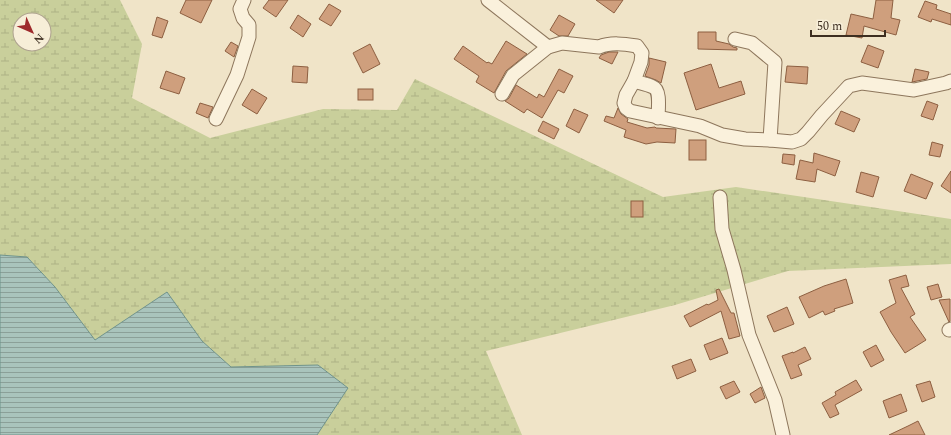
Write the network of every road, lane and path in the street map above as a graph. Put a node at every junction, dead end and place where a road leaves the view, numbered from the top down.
1 (244, 0) edge
2 (488, 0) edge
3 (735, 39) dead end
4 (548, 47) junction
5 (634, 81) junction
6 (951, 81) edge
7 (502, 94) dead end
8 (658, 118) junction
9 (216, 119) dead end
10 (770, 140) junction
11 (720, 197) dead end
12 (783, 435) edge

1 - 9 street
2 - 4 street
3 - 10 street
4 - 5 street
4 - 7 street
5 - 8 street
5 - 8 street
6 - 10 street
8 - 10 street
11 - 12 street

